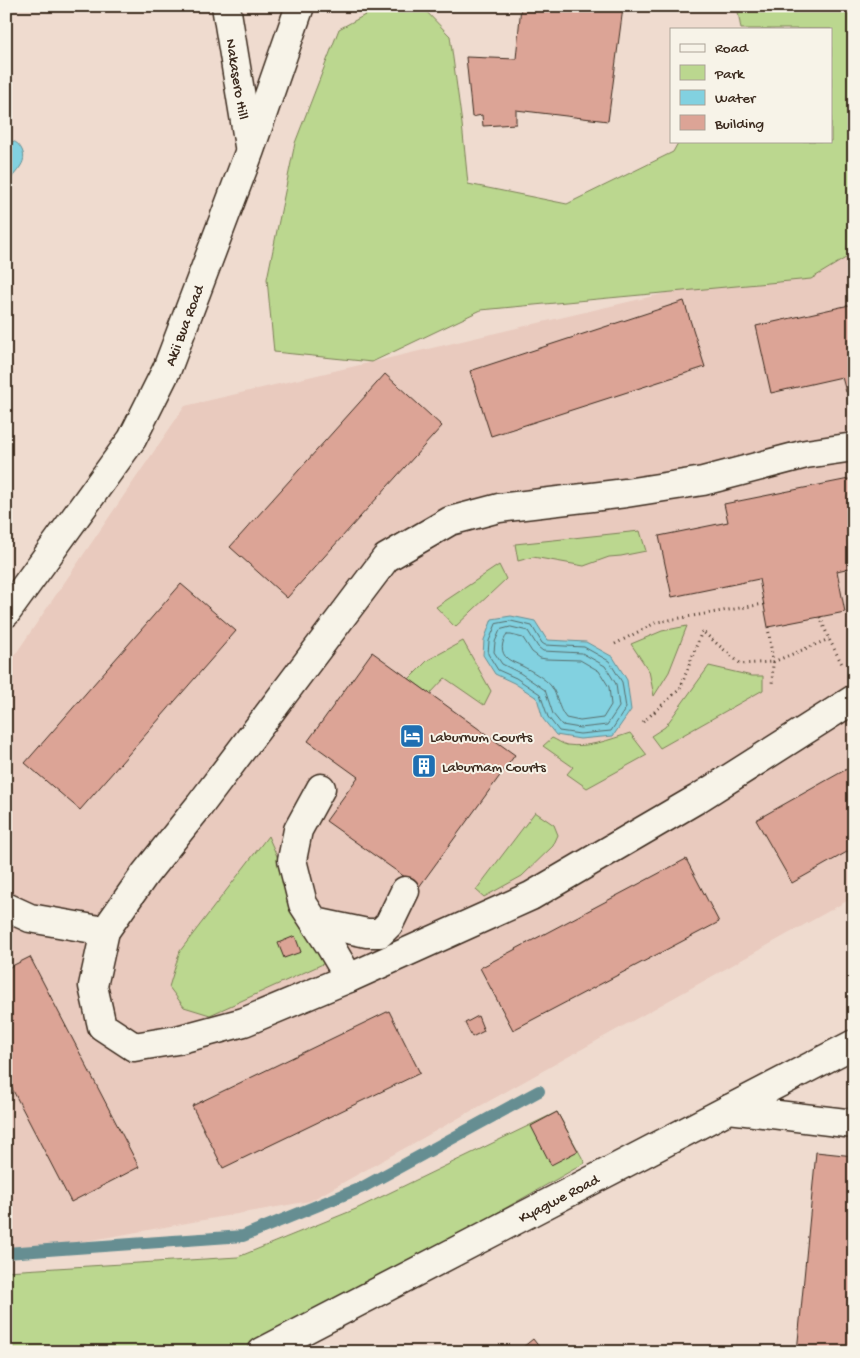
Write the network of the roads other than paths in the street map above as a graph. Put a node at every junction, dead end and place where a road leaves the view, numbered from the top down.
1 (226, 6) edge
2 (300, 6) edge
3 (250, 150) junction
4 (854, 447) edge
5 (6, 613) edge
6 (854, 699) edge
7 (321, 788) dead end
8 (404, 891) dead end
9 (6, 907) edge
10 (315, 922) junction
11 (105, 931) junction
12 (349, 978) junction
13 (854, 1044) edge
14 (730, 1109) junction
15 (854, 1124) edge
16 (262, 1352) edge

1 - 3 street, Nakasero Hill
2 - 3 street, Akii Bua Road
3 - 5 street, Akii Bua Road
4 - 11 street
6 - 12 street
7 - 10 street
8 - 10 street
9 - 11 street
10 - 12 street
11 - 12 street
13 - 14 street, Kyagwe Road
14 - 15 street
14 - 16 street, Kyagwe Road

